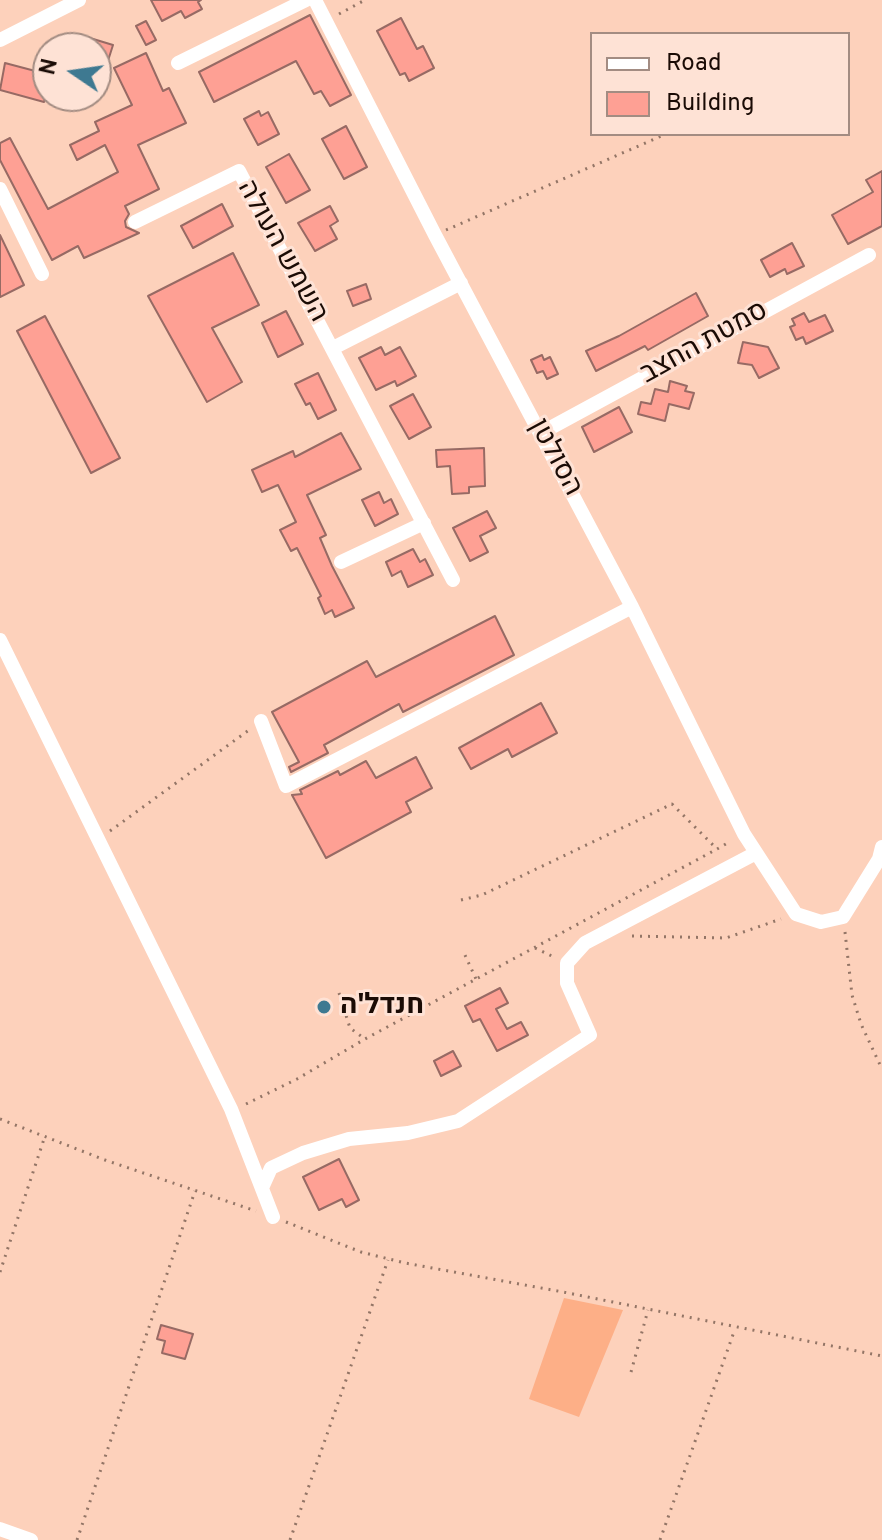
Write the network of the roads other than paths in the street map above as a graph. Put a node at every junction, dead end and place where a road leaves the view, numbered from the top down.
1 (79, 0) edge
2 (306, 0) edge
3 (315, 0) edge
4 (0, 40) edge
5 (178, 63) dead end
6 (0, 189) edge
7 (135, 222) dead end
8 (869, 255) dead end
9 (42, 274) dead end
10 (461, 283) junction
11 (333, 348) junction
12 (541, 433) junction
13 (424, 523) junction
14 (341, 562) dead end
15 (453, 580) dead end
16 (632, 607) junction
17 (0, 640) edge
18 (261, 721) road end
19 (882, 847) edge
20 (756, 853) junction
21 (262, 1188) junction
22 (273, 1217) road end
23 (0, 1529) edge
24 (31, 1540) edge

1 - 4 street
2 - 5 street
3 - 10 street, הסולטן
6 - 9 street
7 - 11 street, השמש העולה
8 - 12 street, סמטת החצב
10 - 11 street, השמש העולה
10 - 12 street, הסולטן
11 - 13 street, השמש העולה
12 - 16 street, הסולטן
13 - 14 street
13 - 15 street, השמש העולה
16 - 18 street
16 - 20 street, הסולטן
17 - 21 street
19 - 20 street, הסולטן
20 - 21 street
21 - 22 street
23 - 24 street

